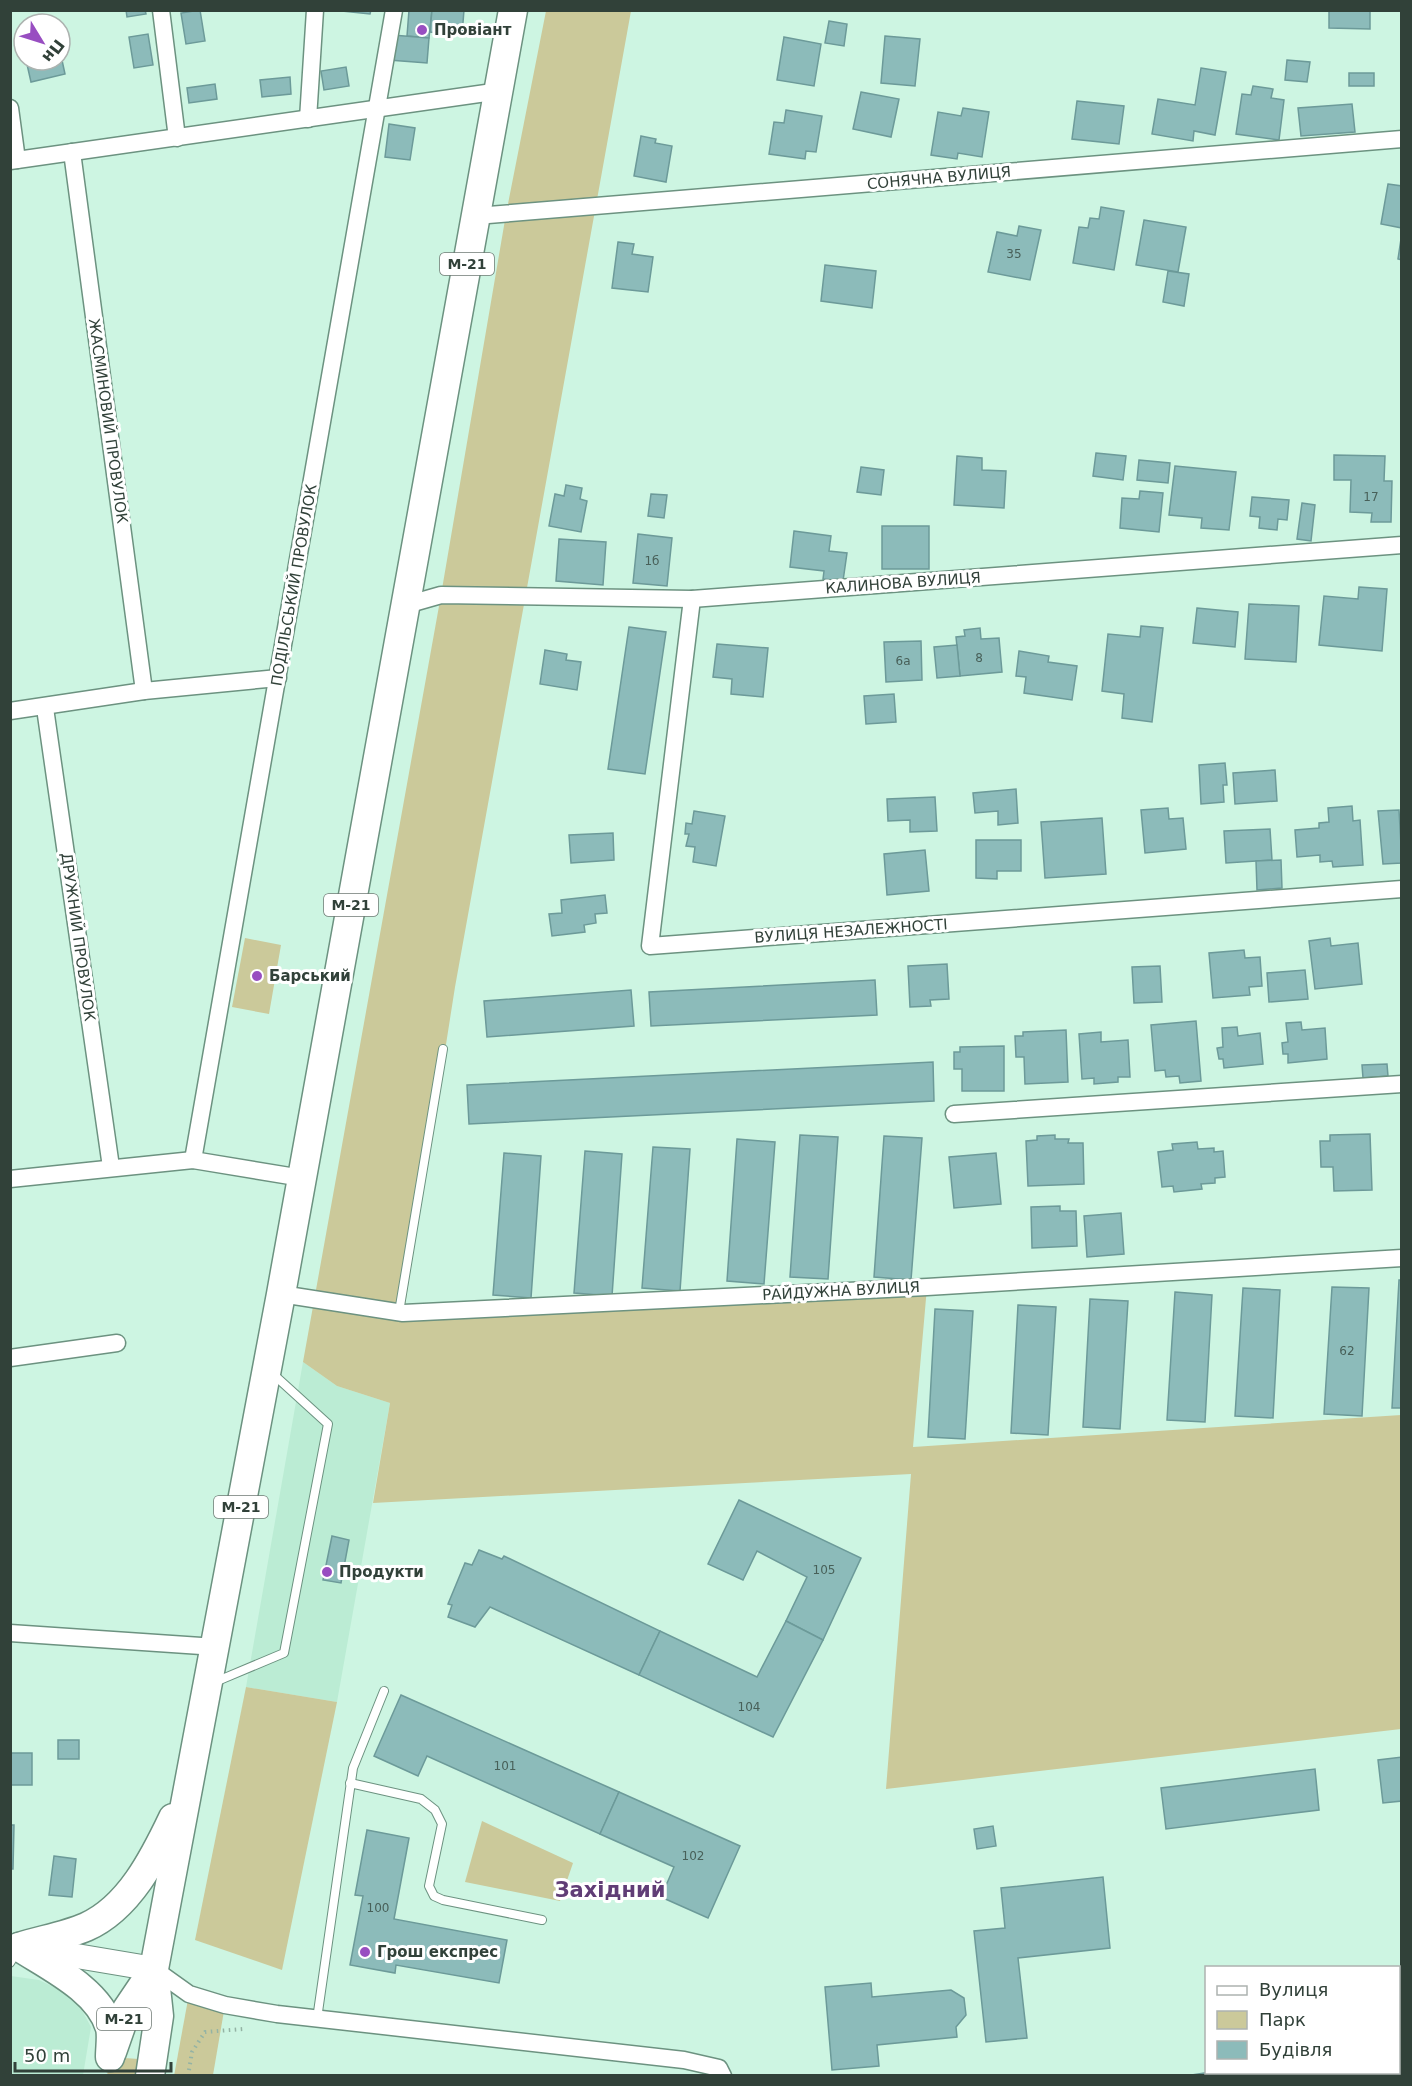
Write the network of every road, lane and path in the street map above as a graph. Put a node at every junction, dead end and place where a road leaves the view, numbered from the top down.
1 (161, 10) edge
2 (315, 10) edge
3 (394, 10) edge
4 (513, 10) edge
5 (500, 91) junction
6 (10, 108) edge
7 (376, 110) junction
8 (308, 119) junction
9 (177, 138) junction
10 (1401, 139) edge
11 (72, 152) junction
12 (14, 161) edge
13 (476, 216) junction
14 (1401, 544) edge
15 (692, 599) junction
16 (406, 605) junction
17 (278, 678) junction
18 (144, 690) junction
19 (45, 708) junction
20 (10, 711) edge
21 (1401, 889) edge
22 (443, 1049) dead end
23 (1401, 1084) edge
24 (954, 1114) dead end
25 (193, 1160) junction
26 (111, 1167) junction
27 (302, 1178) junction
28 (10, 1179) edge
29 (1401, 1258) edge
30 (281, 1294) junction
31 (399, 1312) junction
32 (117, 1343) dead end
33 (10, 1358) edge
34 (267, 1368) junction
35 (10, 1633) edge
36 (216, 1647) junction
37 (209, 1684) junction
38 (384, 1691) dead end
39 (191, 1781) junction
40 (350, 1784) junction
41 (542, 1920) dead end
42 (14, 1952) edge
43 (154, 1968) junction
44 (317, 2019) junction
45 (253, 2030) dead end
46 (109, 2066) edge
47 (150, 2076) edge
48 (188, 2076) edge
49 (723, 2076) edge

1 - 9 street
2 - 8 street
3 - 7 street, ПОДІЛЬСЬКИЙ ПРОВУЛОК
4 - 5 highway, М-21
5 - 7 street
5 - 13 highway, М-21
6 - 12 street
7 - 8 street
7 - 17 street, ПОДІЛЬСЬКИЙ ПРОВУЛОК
8 - 9 street
9 - 11 street
10 - 13 street, СОНЯЧНА ВУЛИЦЯ
11 - 12 street
11 - 18 street, ЖАСМИНОВИЙ ПРОВУЛОК
13 - 16 highway, М-21
14 - 15 street, КАЛИНОВА ВУЛИЦЯ
15 - 16 street, КАЛИНОВА ВУЛИЦЯ
15 - 21 street, ВУЛИЦЯ НЕЗАЛЕЖНОСТІ
16 - 27 highway, М-21
17 - 18 street
17 - 25 street, ПОДІЛЬСЬКИЙ ПРОВУЛОК
18 - 19 street
19 - 20 street
19 - 26 street, ДРУЖНИЙ ПРОВУЛОК
22 - 31 lane
23 - 24 street
25 - 26 street
25 - 27 street
26 - 28 street
27 - 30 highway, М-21
29 - 31 street, РАЙДУЖНА ВУЛИЦЯ
30 - 31 street, РАЙДУЖНА ВУЛИЦЯ
30 - 34 highway, М-21
32 - 33 street
34 - 36 highway, М-21
34 - 37 lane
35 - 36 street
36 - 37 highway, М-21
37 - 39 highway, М-21
38 - 40 lane
39 - 42 highway
39 - 43 highway, М-21
40 - 41 lane
40 - 44 lane
42 - 43 main road
42 - 46 highway
43 - 44 street
43 - 46 highway, М-21
43 - 47 highway, М-21
44 - 49 street
45 - 48 path

